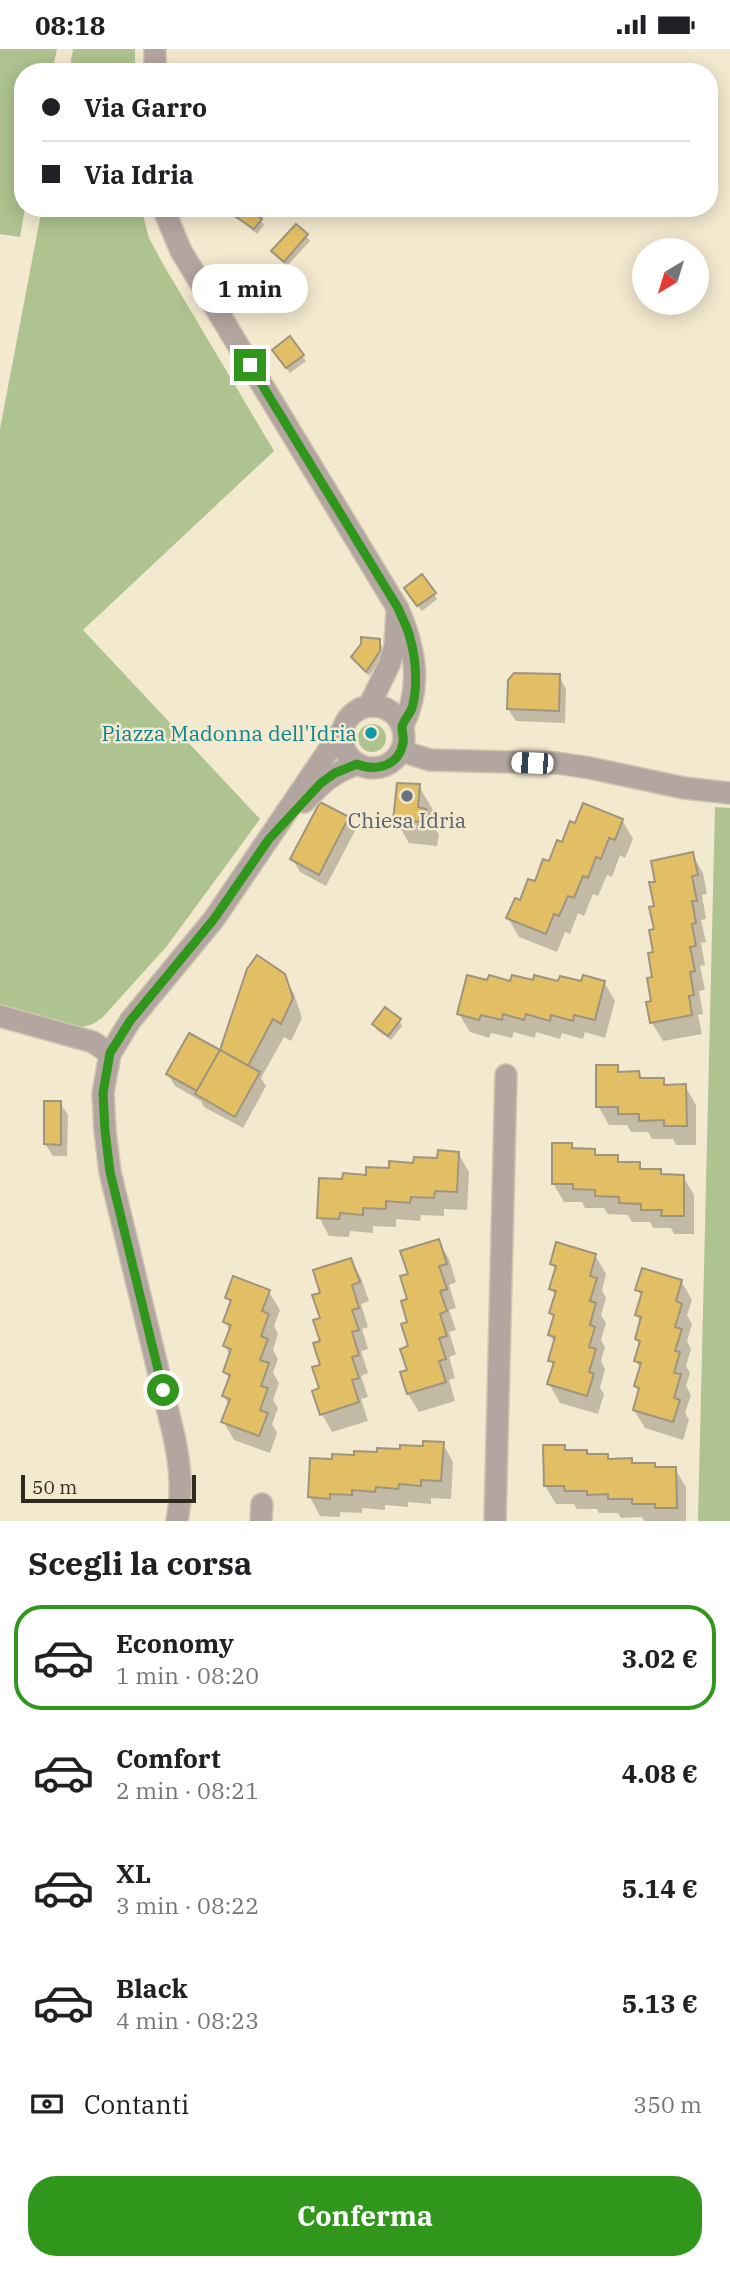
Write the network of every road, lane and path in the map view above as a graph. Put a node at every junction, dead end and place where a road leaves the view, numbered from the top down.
1 (167, 217) edge
2 (398, 608) junction
3 (369, 706) junction
4 (402, 727) junction
5 (343, 729) junction
6 (401, 751) junction
7 (357, 764) junction
8 (730, 793) edge
9 (269, 839) junction
10 (0, 1016) edge
11 (110, 1053) junction
12 (506, 1075) dead end
13 (177, 1521) edge
14 (495, 1521) edge

1 - 2 street
2 - 3 street
2 - 4 street
3 - 4 street
3 - 5 street
4 - 6 street
5 - 7 street
5 - 9 street
6 - 7 street
6 - 8 street
7 - 9 street
9 - 11 street
10 - 11 street
11 - 13 street
12 - 14 street

